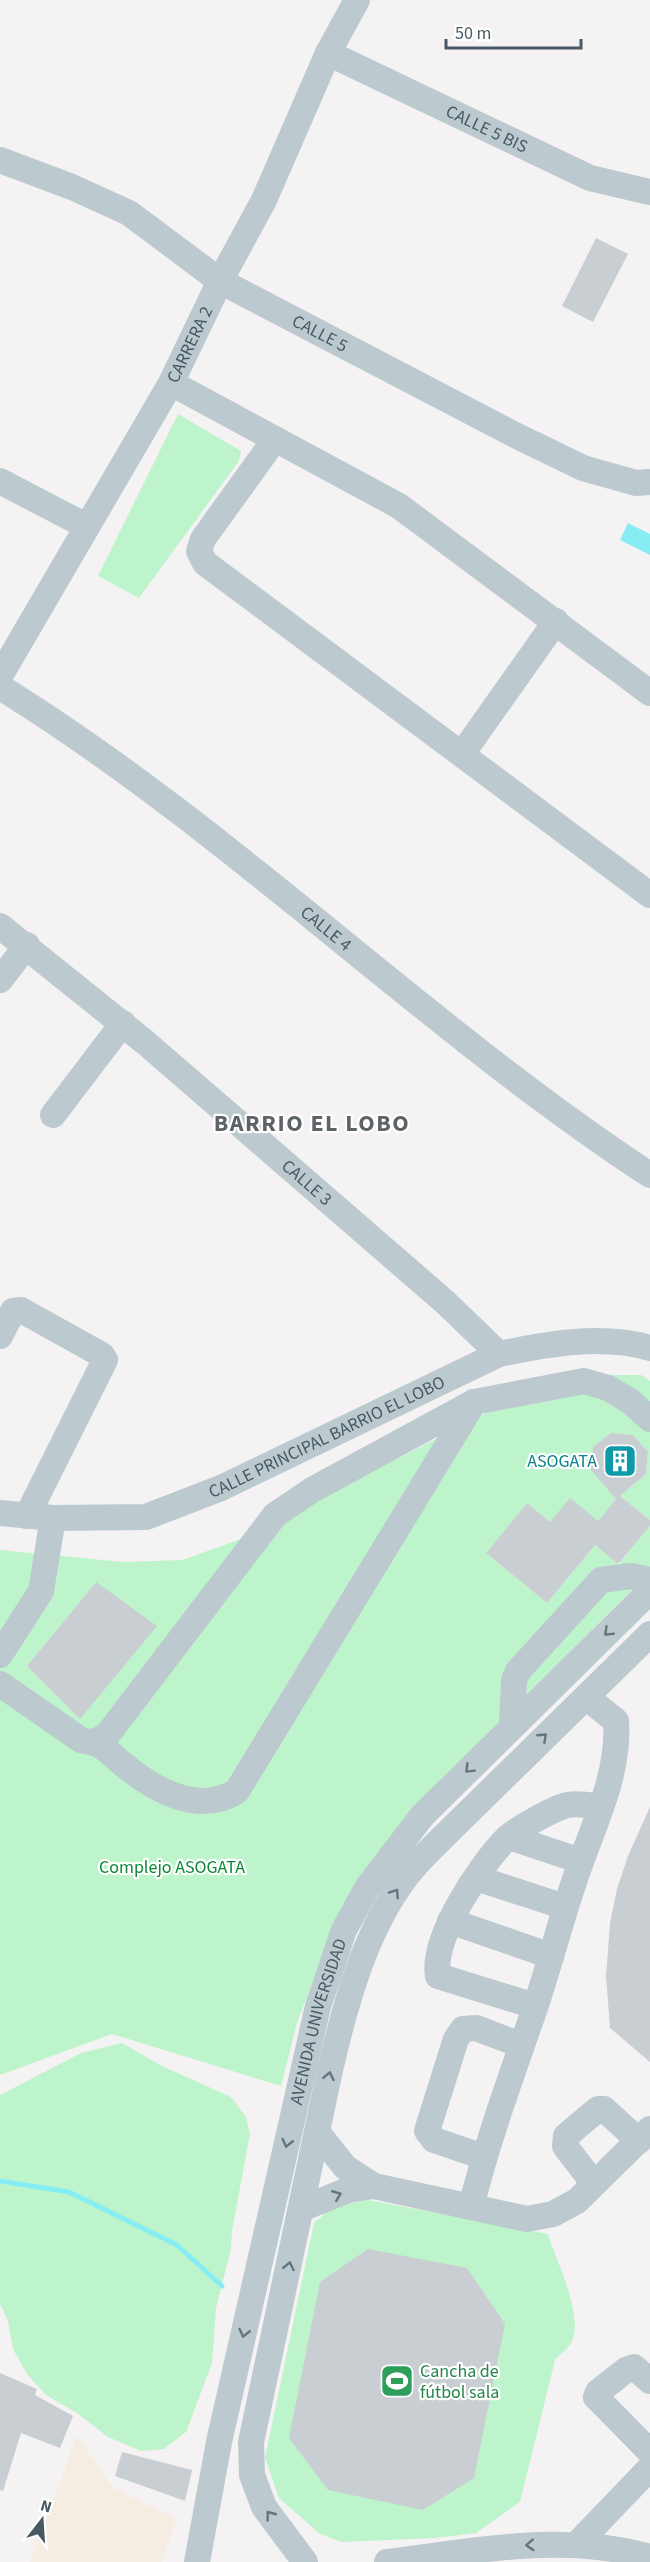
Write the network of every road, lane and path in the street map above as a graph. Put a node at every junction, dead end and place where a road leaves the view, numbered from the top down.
1 (357, 0) edge
2 (328, 52) junction
3 (0, 160) edge
4 (650, 192) edge
5 (220, 280) junction
6 (171, 383) junction
7 (275, 439) junction
8 (0, 481) edge
9 (650, 482) edge
10 (86, 526) junction
11 (556, 621) junction
12 (0, 676) edge
13 (0, 687) edge
14 (650, 693) edge
15 (462, 754) junction
16 (650, 895) edge
17 (0, 926) edge
18 (27, 945) junction
19 (0, 980) edge
20 (123, 1023) junction
21 (53, 1115) dead end
22 (650, 1175) edge
23 (0, 1336) edge
24 (650, 1348) edge
25 (499, 1354) junction
26 (474, 1402) junction
27 (650, 1419) edge
28 (0, 1513) edge
29 (27, 1516) junction
30 (53, 1518) junction
31 (650, 1580) edge
32 (650, 1591) edge
33 (650, 1634) edge
34 (0, 1655) edge
35 (0, 1684) edge
36 (586, 1697) junction
37 (512, 1726) junction
38 (94, 1743) junction
39 (601, 1806) junction
40 (509, 1837) junction
41 (581, 1861) junction
42 (476, 1878) junction
43 (565, 1907) junction
44 (450, 1921) junction
45 (551, 1956) junction
46 (535, 2006) junction
47 (521, 2045) junction
48 (318, 2133) junction
49 (644, 2135) edge
50 (484, 2157) junction
51 (594, 2184) junction
52 (374, 2186) junction
53 (471, 2207) junction
54 (301, 2209) junction
55 (650, 2381) edge
56 (650, 2452) edge
57 (650, 2469) edge
58 (577, 2544) junction
59 (650, 2557) edge
60 (197, 2562) edge
61 (305, 2562) edge
62 (387, 2562) edge

1 - 2 street, CARRERA 2
2 - 4 street, CALLE 5 BIS
2 - 5 street, CARRERA 2
3 - 5 street, CALLE 5
5 - 6 street, CARRERA 2
5 - 9 street, CALLE 5
6 - 7 street
6 - 10 street, CARRERA 2
7 - 11 street
7 - 15 street
8 - 10 street
10 - 12 street, CARRERA 2
11 - 14 street
11 - 15 street
13 - 22 street, CALLE 4
15 - 16 street
17 - 18 street, CALLE 3
18 - 19 street
18 - 20 street, CALLE 3
20 - 21 street
20 - 25 street, CALLE 3
23 - 29 street
24 - 25 street, CALLE PRINCIPAL BARRIO EL LOBO
25 - 30 street, CALLE PRINCIPAL BARRIO EL LOBO
26 - 27 street
26 - 38 street
26 - 38 street
28 - 29 street, CALLE PRINCIPAL BARRIO EL LOBO
29 - 30 street, CALLE PRINCIPAL BARRIO EL LOBO
30 - 34 street
31 - 37 street
32 -> 37 street, AVENIDA UNIVERSIDAD
33 - 36 street, AVENIDA UNIVERSIDAD
35 - 38 street
36 - 39 street
48 -> 36 street, AVENIDA UNIVERSIDAD
37 -> 60 street, AVENIDA UNIVERSIDAD
39 - 40 street
39 - 41 street
40 - 41 street
40 - 42 street
41 - 43 street
42 - 43 street
42 - 44 street
43 - 45 street
44 - 45 street
44 - 46 street
45 - 46 street
46 - 47 street
47 - 50 street
47 - 50 street
48 - 52 street
48 - 54 street, AVENIDA UNIVERSIDAD
49 - 51 street
49 - 51 street
50 - 53 street
51 - 53 street
52 - 53 street
54 -> 52 street
61 -> 54 street, AVENIDA UNIVERSIDAD
55 - 56 street
57 - 58 street
58 - 59 street
58 -> 62 street

